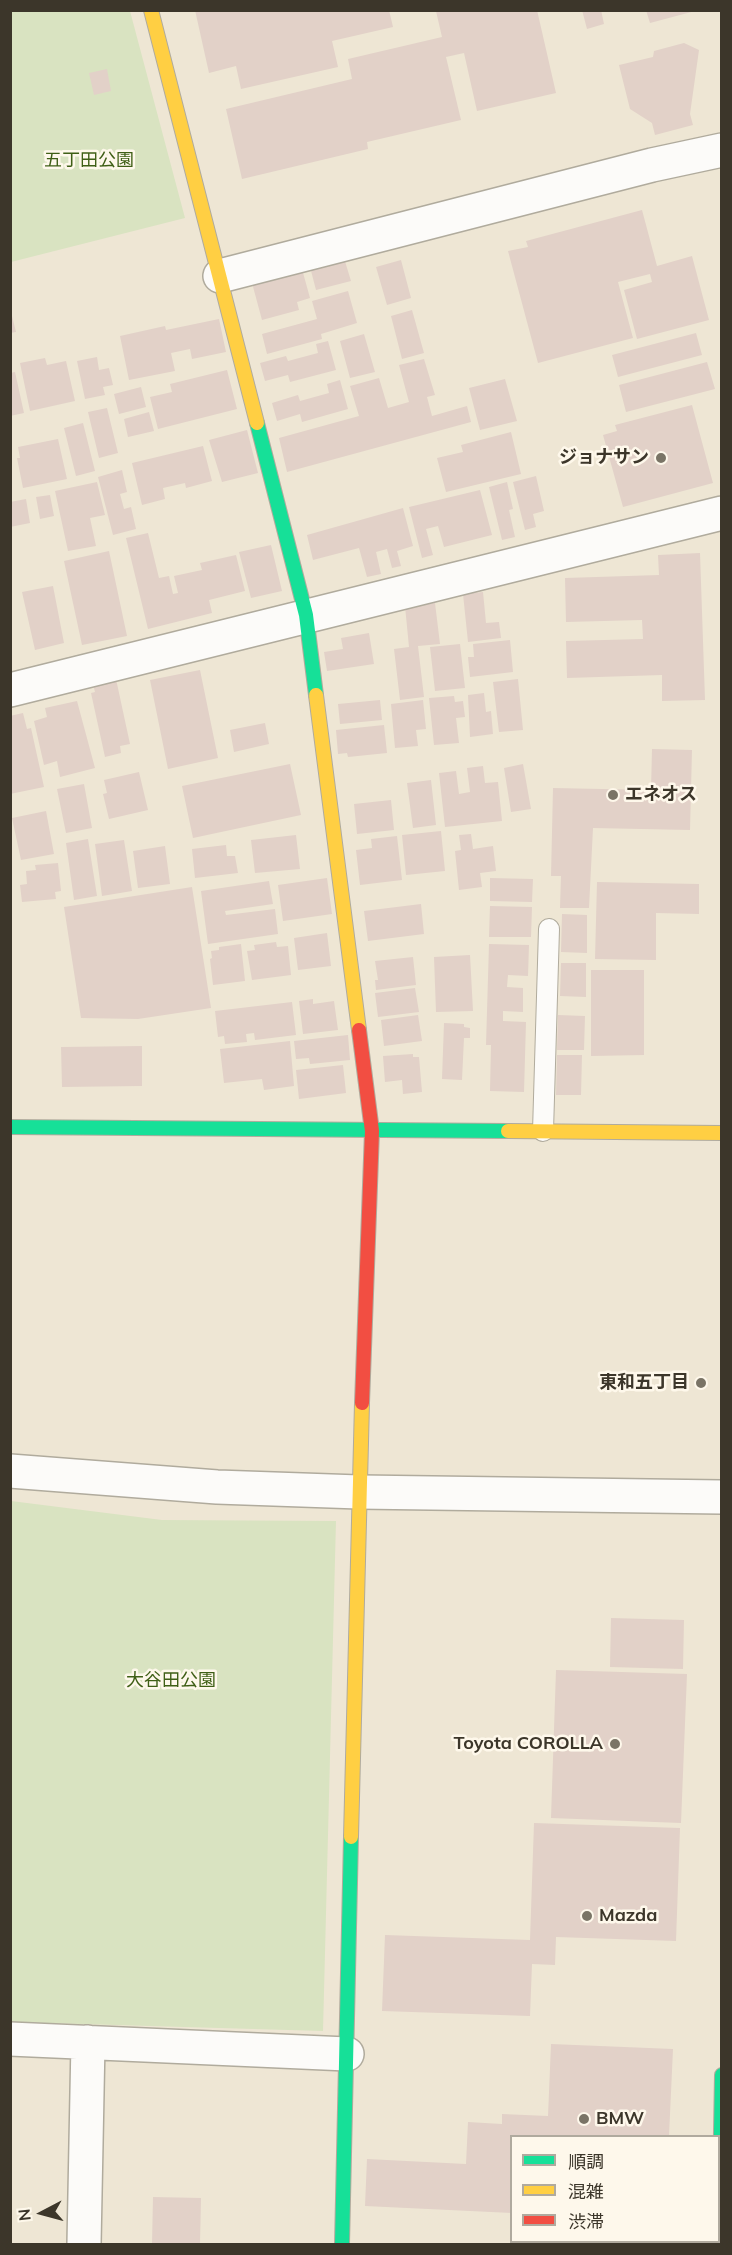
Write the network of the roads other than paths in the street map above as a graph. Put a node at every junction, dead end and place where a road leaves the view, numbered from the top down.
1 (151, 10) edge
2 (722, 150) edge
3 (220, 276) junction
4 (722, 513) edge
5 (306, 615) junction
6 (10, 690) edge
7 (549, 929) dead end
8 (10, 1127) edge
9 (372, 1131) junction
10 (543, 1131) junction
11 (722, 1133) edge
12 (10, 1471) edge
13 (359, 1492) junction
14 (722, 1497) edge
15 (10, 2039) edge
16 (88, 2042) junction
17 (347, 2054) junction
18 (722, 2075) edge
19 (720, 2188) edge
20 (84, 2244) edge
21 (342, 2244) edge

1 - 3 street
2 - 3 street
3 - 5 street
4 - 5 street
5 - 6 street
5 - 9 street
7 - 10 lane
8 - 9 street
9 - 10 street
9 - 13 street
10 - 11 street
12 - 13 street
13 - 14 street
13 - 17 street
15 - 16 street
16 - 17 street
16 - 20 street
17 - 21 street
18 - 19 street

